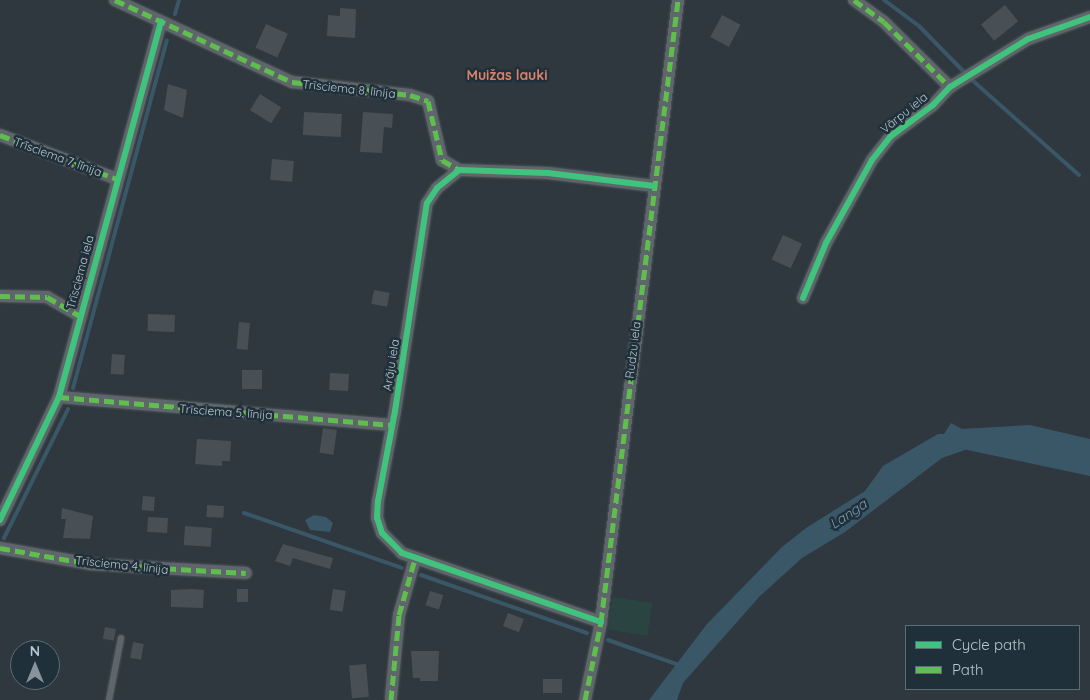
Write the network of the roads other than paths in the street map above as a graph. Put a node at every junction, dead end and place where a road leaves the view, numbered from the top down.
1 (115, 0) edge
2 (678, 0) edge
3 (854, 0) edge
4 (1090, 16) edge
5 (161, 22) junction
6 (950, 86) junction
7 (0, 135) edge
8 (459, 170) junction
9 (117, 178) junction
10 (654, 186) junction
11 (0, 296) edge
12 (803, 298) dead end
13 (80, 316) junction
14 (59, 397) junction
15 (392, 425) junction
16 (1, 514) edge
17 (0, 548) edge
18 (416, 559) junction
19 (246, 573) dead end
20 (601, 622) junction
21 (121, 638) dead end
22 (391, 698) dead end
23 (109, 700) edge
24 (585, 700) edge

1 - 5 street, Trīsciema 8. līnija
2 - 10 street, Rudzu iela
3 - 6 street
4 - 6 street, Vārpu iela
5 - 8 street, Trīsciema 8. līnija
5 - 9 street, Trīsciema iela
6 - 12 street, Vārpu iela
7 - 9 street, Trīsciema 7. līnija
8 - 10 street
8 - 15 street, Arāju iela
9 - 13 street, Trīsciema iela
10 - 20 street, Rudzu iela
11 - 13 street
13 - 14 street, Trīsciema iela
14 - 15 street, Trīsciema 5. līnija
14 - 16 street, Trīsciema iela
15 - 18 street, Arāju iela
17 - 19 street, Trīsciema 4. līnija
18 - 20 street, Arāju iela
18 - 22 street
20 - 24 street, Rudzu iela
21 - 23 lane

